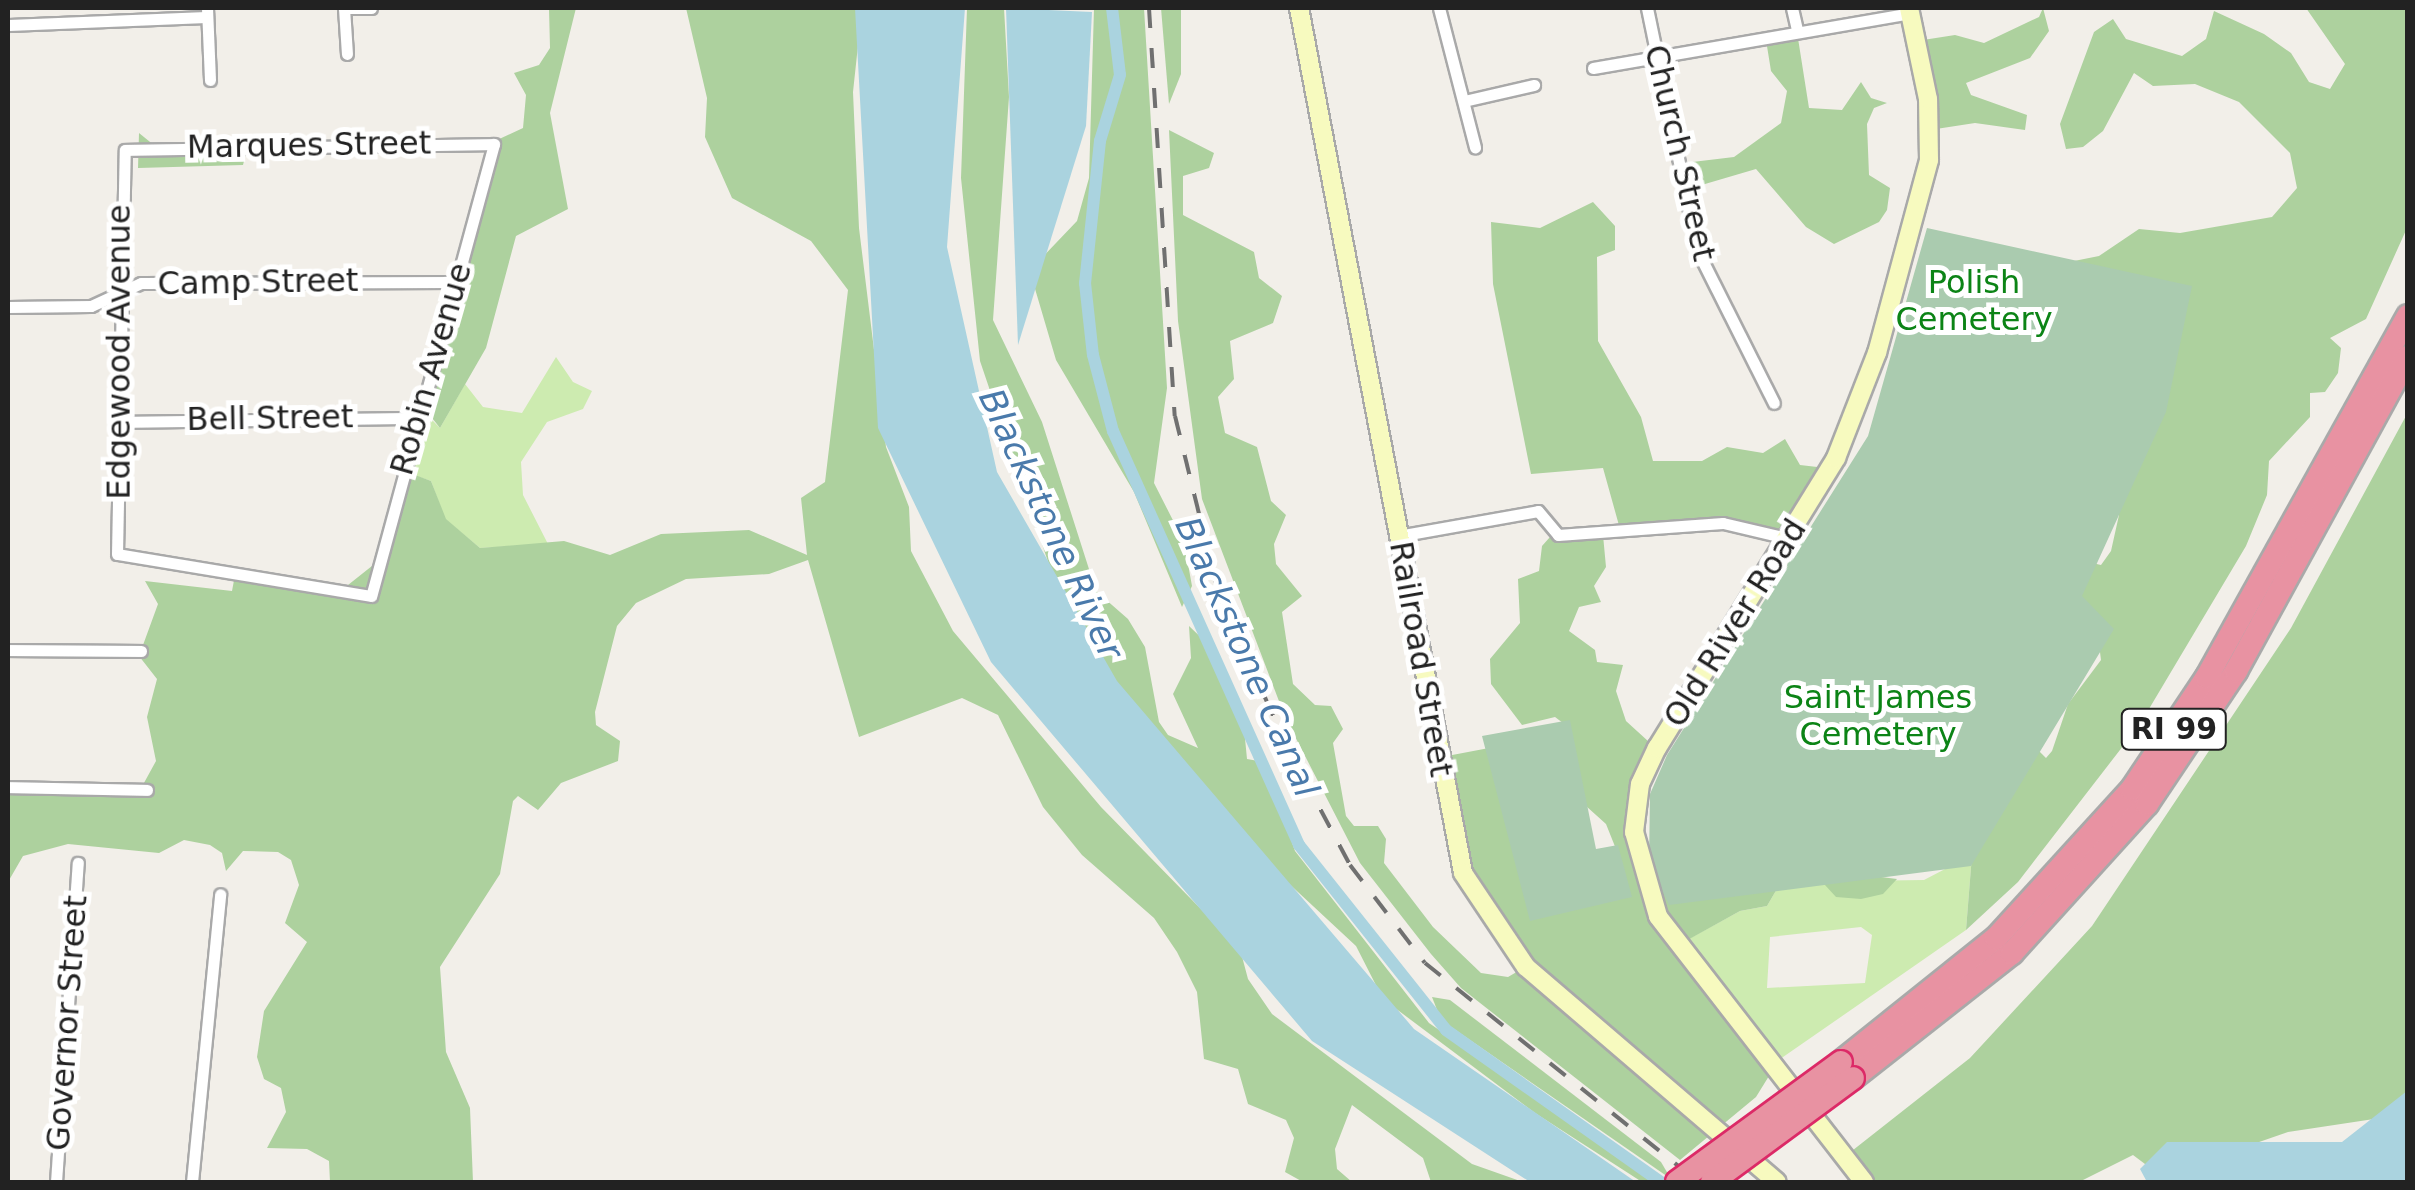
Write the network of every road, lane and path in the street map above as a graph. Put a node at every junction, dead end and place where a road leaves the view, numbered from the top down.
1 (344, 8) edge
2 (371, 8) edge
3 (1299, 8) edge
4 (1439, 8) edge
5 (1647, 8) edge
6 (1792, 8) edge
7 (1910, 10) edge
8 (207, 12) edge
9 (8, 25) edge
10 (1797, 30) junction
11 (347, 54) dead end
12 (1658, 57) junction
13 (1594, 68) dead end
14 (210, 80) dead end
15 (1534, 85) dead end
16 (1464, 101) junction
17 (494, 144) joint
18 (1475, 146) dead end
19 (125, 150) joint
20 (454, 282) junction
21 (119, 295) junction
22 (8, 307) edge
23 (2408, 316) edge
24 (2408, 358) edge
25 (1774, 402) dead end
26 (420, 418) junction
27 (120, 422) junction
28 (1398, 536) junction
29 (1788, 538) junction
30 (117, 554) joint
31 (8, 650) edge
32 (142, 652) dead end
33 (8, 787) edge
34 (147, 790) dead end
35 (78, 863) dead end
36 (220, 894) dead end
37 (1847, 1070) junction
38 (56, 1182) edge
39 (192, 1182) edge
40 (1678, 1182) edge
41 (1712, 1182) edge
42 (1777, 1182) edge
43 (1864, 1182) edge

1 - 2 street
1 - 11 street
3 - 28 street, Railroad Street
4 - 16 street
5 - 12 street, Church Street
6 - 10 street
7 - 10 street
7 - 29 street, Old River Road
8 - 9 street
8 - 14 street
10 - 12 street
12 - 13 street
12 - 25 street, Church Street
15 - 16 street
16 - 18 street
17 - 19 street, Marques Street
17 - 20 street, Robin Avenue
19 - 21 street, Edgewood Avenue
20 - 21 street, Camp Street
20 - 26 street, Robin Avenue
21 - 22 street, Camp Street
21 - 27 street, Edgewood Avenue
23 - 37 highway, RI 99
24 - 37 highway, RI 99
26 - 27 street, Bell Street
26 - 30 street, Robin Avenue
27 - 30 street, Edgewood Avenue
28 - 29 street
28 - 42 street, Railroad Street
29 - 43 street, Old River Road
31 - 32 street
33 - 34 street
35 - 38 street, Governor Street
36 - 39 street
37 - 40 highway, RI 99, bridge
37 - 41 highway, RI 99, bridge

